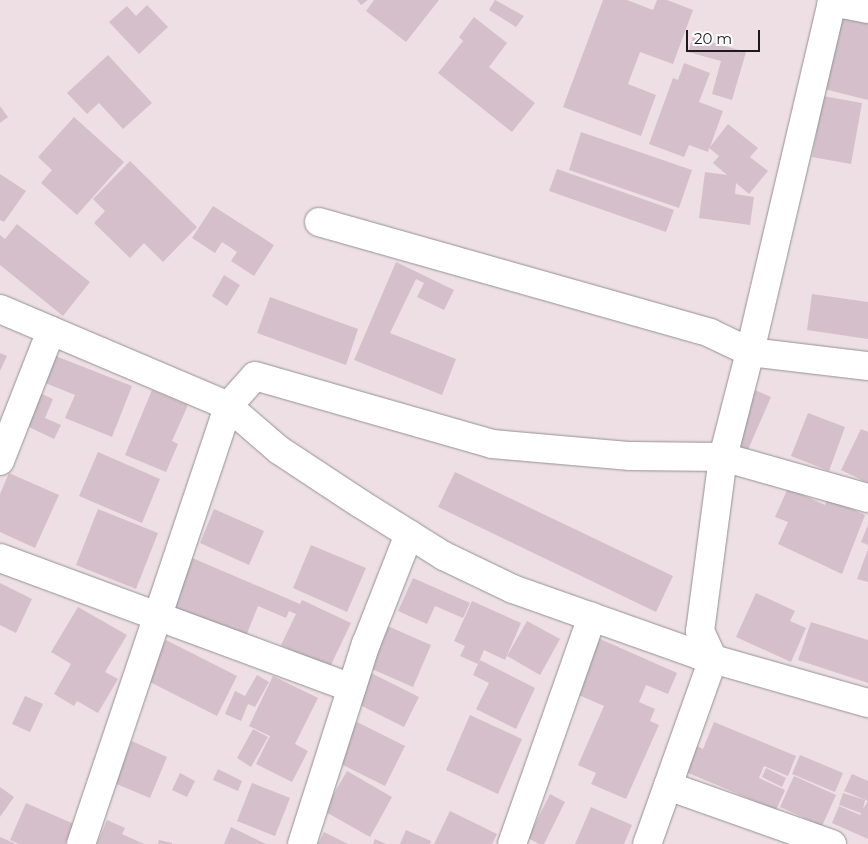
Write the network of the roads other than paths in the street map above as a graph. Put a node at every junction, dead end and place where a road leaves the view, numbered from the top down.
1 (832, 1) edge
2 (868, 9) edge
3 (319, 222) dead end
4 (0, 309) edge
5 (51, 330) junction
6 (750, 352) junction
7 (868, 366) edge
8 (228, 406) junction
9 (723, 457) junction
10 (0, 461) edge
11 (868, 498) edge
12 (409, 534) junction
13 (0, 558) edge
14 (158, 616) junction
15 (592, 617) junction
16 (713, 659) junction
17 (352, 688) junction
18 (868, 703) edge
19 (668, 786) junction
20 (81, 844) edge
21 (302, 844) edge
22 (512, 844) edge
23 (647, 844) edge
24 (832, 844) edge

1 - 2 street
1 - 6 street
3 - 6 street
4 - 5 street
5 - 8 street
5 - 10 street
6 - 7 street
6 - 9 street
8 - 9 street
8 - 12 street
8 - 14 street
9 - 11 street
9 - 16 street
12 - 15 street
12 - 17 street
13 - 14 street
14 - 17 street
14 - 20 street
15 - 16 street
15 - 22 street
16 - 18 street
16 - 19 street
17 - 21 street
19 - 23 street
19 - 24 street

